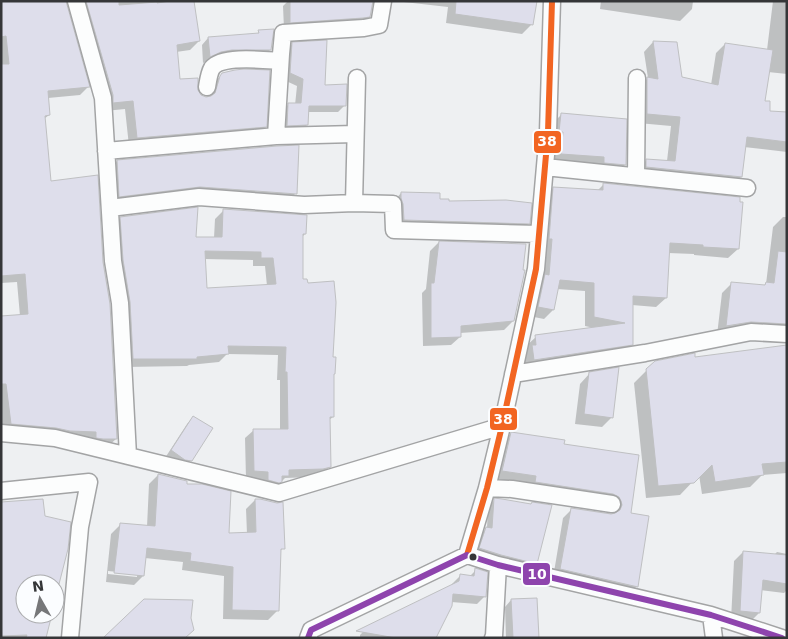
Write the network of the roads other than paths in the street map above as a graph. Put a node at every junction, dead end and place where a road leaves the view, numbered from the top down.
1 (76, 1) edge
2 (383, 1) edge
3 (552, 1) edge
4 (280, 60) junction
5 (356, 78) dead end
6 (637, 78) dead end
7 (207, 87) dead end
8 (356, 134) junction
9 (276, 136) junction
10 (106, 151) junction
11 (545, 167) junction
12 (636, 176) junction
13 (747, 188) dead end
14 (354, 203) junction
15 (110, 208) junction
16 (539, 234) junction
17 (787, 334) edge
18 (513, 374) junction
19 (502, 426) junction
20 (1, 433) edge
21 (128, 456) junction
22 (487, 488) junction
23 (1, 491) edge
24 (612, 504) dead end
25 (466, 555) junction
26 (498, 565) junction
27 (711, 615) junction
28 (70, 638) edge
29 (308, 638) edge
30 (493, 638) edge
31 (714, 638) edge
32 (782, 638) edge

1 - 10 street
2 - 4 street
3 - 11 street
4 - 7 street
4 - 9 street
5 - 8 street
6 - 12 street
8 - 9 street
8 - 14 street
9 - 10 street
10 - 15 street
11 - 12 street
11 - 16 street
12 - 13 street
14 - 15 street
14 - 16 street
15 - 21 street
16 - 18 street
17 - 18 street
18 - 19 street
19 - 21 street
19 - 22 street
20 - 21 street
22 - 24 street
22 - 25 street
23 - 28 street
25 - 26 street
25 - 29 street
26 - 27 street
26 - 30 street
27 - 31 street
27 - 32 street

